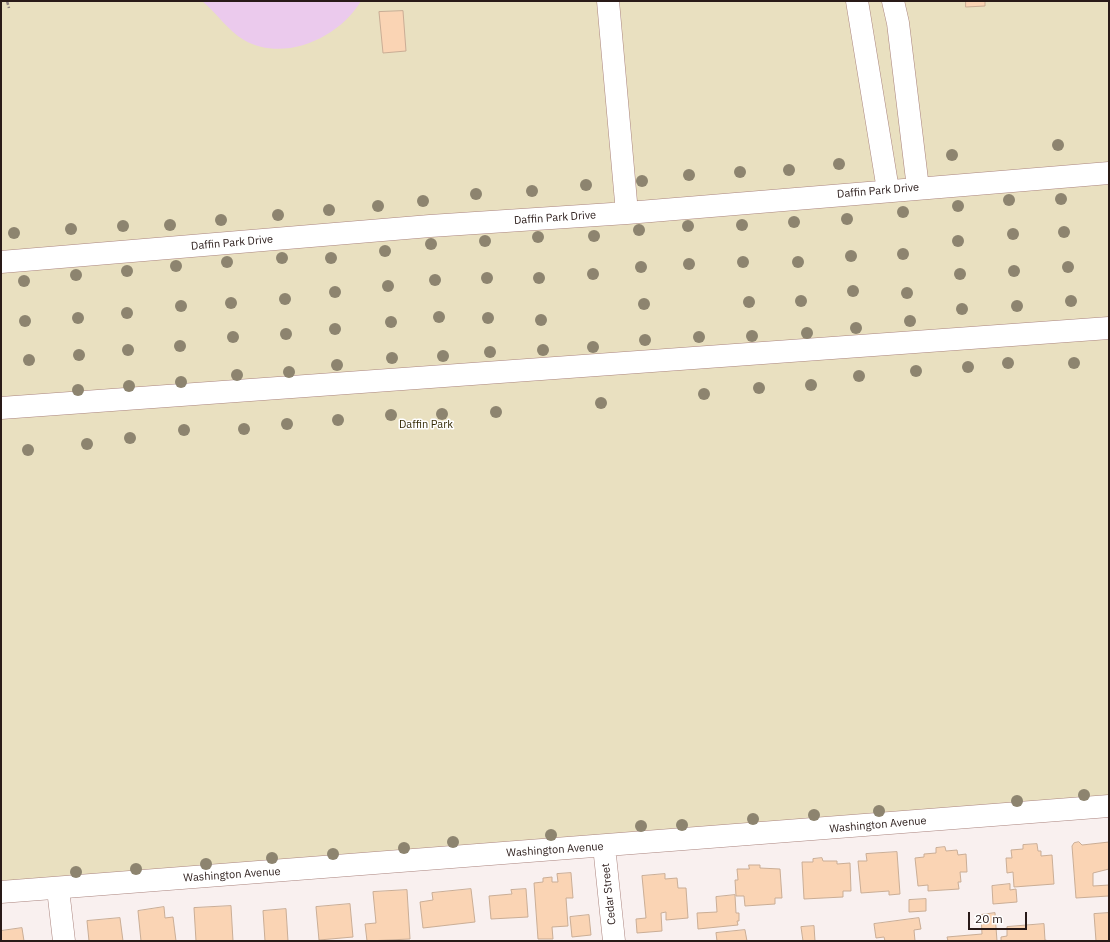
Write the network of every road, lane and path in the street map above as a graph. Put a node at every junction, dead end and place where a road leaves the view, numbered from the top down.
1 (7, 1) edge
2 (608, 1) edge
3 (857, 1) edge
4 (893, 1) edge
5 (9, 8) dead end
6 (1109, 172) edge
7 (918, 188) junction
8 (888, 190) junction
9 (627, 214) junction
10 (1, 262) edge
11 (1109, 328) edge
12 (1, 408) edge
13 (1109, 806) edge
14 (604, 846) junction
15 (58, 889) junction
16 (1, 892) edge
17 (64, 941) edge
18 (614, 941) edge

1 - 5 path
2 - 9 street
3 - 8 street
4 - 7 street
6 - 7 street, Daffin Park Drive
7 - 8 street, Daffin Park Drive
8 - 9 street, Daffin Park Drive
9 - 10 street, Daffin Park Drive
11 - 12 street
13 - 14 street, Washington Avenue
14 - 15 street, Washington Avenue
14 - 18 street, Cedar Street
15 - 16 street, Washington Avenue
15 - 17 street

